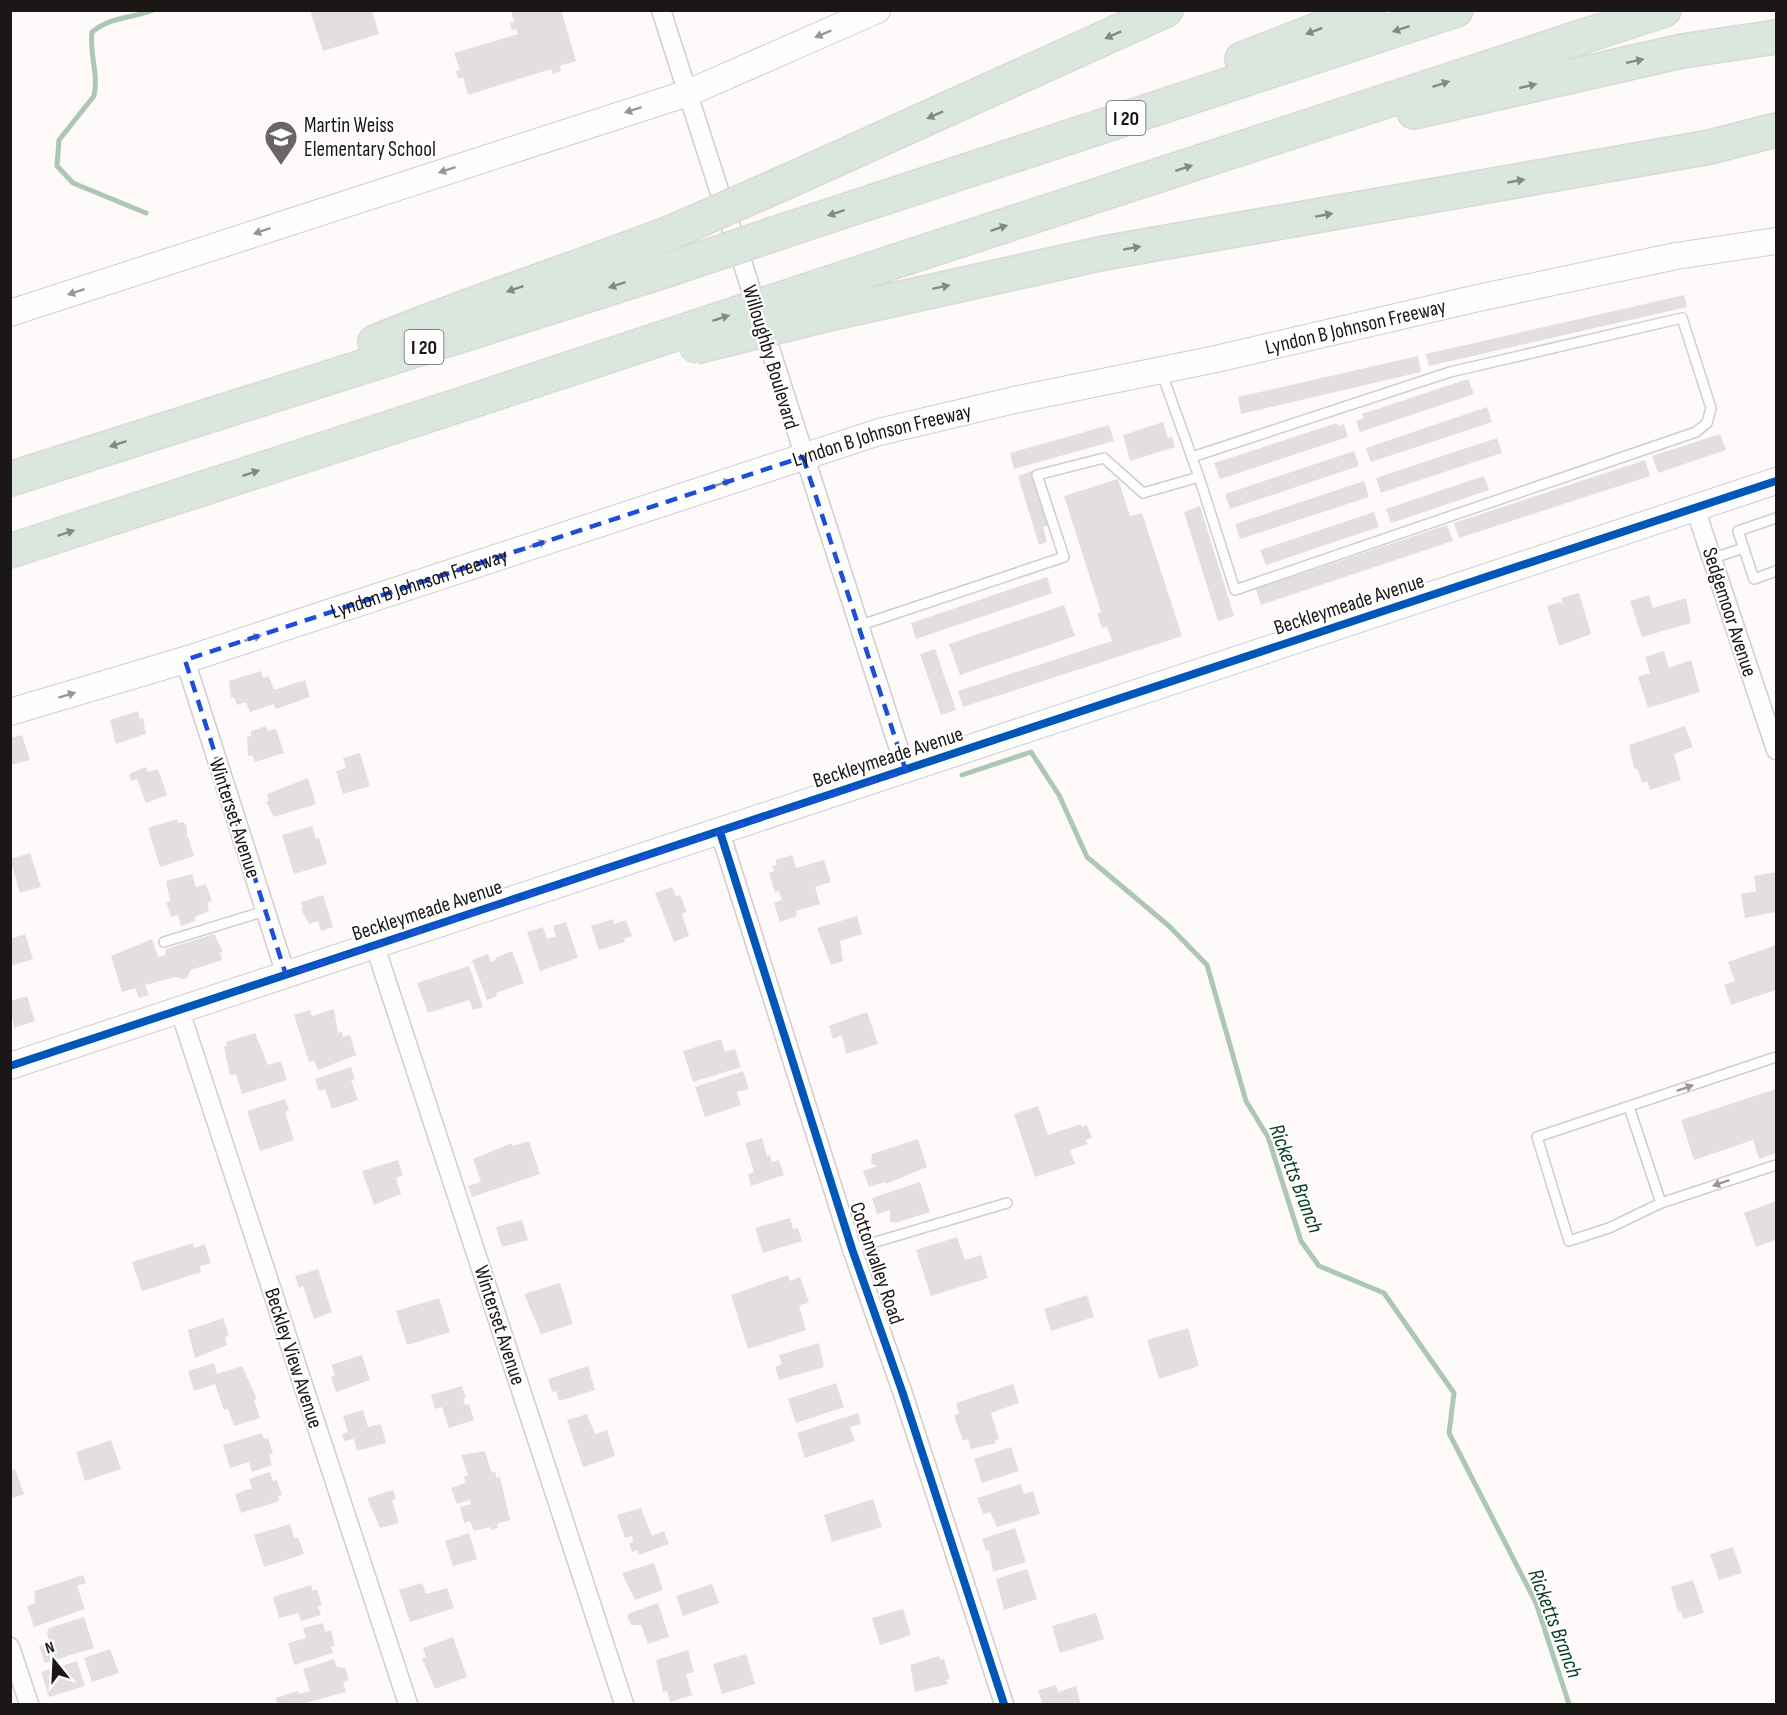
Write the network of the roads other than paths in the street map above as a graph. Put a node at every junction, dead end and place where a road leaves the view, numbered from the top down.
1 (661, 10) edge
2 (877, 10) edge
3 (1166, 10) edge
4 (1369, 10) edge
5 (1456, 10) edge
6 (1664, 10) edge
7 (1776, 37) edge
8 (688, 93) junction
9 (1768, 133) edge
10 (1226, 155) junction
11 (886, 197) junction
12 (1776, 241) edge
13 (826, 299) junction
14 (10, 313) edge
15 (1161, 371) junction
16 (174, 426) junction
17 (803, 457) junction
18 (1192, 457) junction
19 (1199, 477) junction
20 (10, 479) edge
21 (1776, 481) edge
22 (1695, 508) junction
23 (1776, 518) edge
24 (1744, 548) junction
25 (10, 551) edge
26 (1713, 558) junction
27 (1776, 571) edge
28 (858, 626) junction
29 (185, 660) junction
30 (10, 712) edge
31 (1776, 750) edge
32 (906, 771) junction
33 (720, 832) junction
34 (265, 911) junction
35 (164, 942) dead end
36 (375, 946) junction
37 (286, 975) junction
38 (180, 1011) junction
39 (1776, 1058) edge
40 (10, 1066) edge
41 (1629, 1107) junction
42 (1776, 1165) edge
43 (1007, 1203) dead end
44 (1661, 1203) junction
45 (852, 1249) junction
46 (10, 1647) edge
47 (29, 1704) edge
48 (408, 1704) edge
49 (624, 1704) edge
50 (1004, 1704) edge

1 - 8 street, Willoughby Boulevard
2 -> 8 main road
3 -> 16 highway, bridge
4 -> 11 highway
5 -> 11 highway, I 20
10 -> 6 highway
10 -> 7 highway
8 -> 14 main road
8 - 17 street, Willoughby Boulevard
13 -> 9 highway
13 -> 10 highway
11 -> 16 highway, I 20, bridge
12 - 15 main road, Lyndon B Johnson Freeway
25 -> 13 highway, bridge
15 - 17 main road, Lyndon B Johnson Freeway
15 - 18 lane
16 -> 20 highway, I 20
17 - 28 street, Willoughby Boulevard
29 -> 17 main road, Lyndon B Johnson Freeway
18 - 19 lane
18 - 19 lane
19 - 28 lane
21 - 22 main road, Beckleymeade Avenue
22 - 26 street, Sedgemoor Avenue
22 - 32 main road, Beckleymeade Avenue
23 - 24 lane
24 - 26 lane
24 - 27 lane
26 - 31 street, Sedgemoor Avenue
28 - 32 street, Willoughby Boulevard
30 -> 29 main road, Lyndon B Johnson Freeway
29 - 34 street, Winterset Avenue
32 - 33 main road, Beckleymeade Avenue
33 - 36 main road, Beckleymeade Avenue
33 - 45 street, Cottonvalley Road
34 - 35 lane
34 - 37 street, Winterset Avenue
36 - 37 main road, Beckleymeade Avenue
36 - 49 street, Winterset Avenue
37 - 38 main road, Beckleymeade Avenue
38 - 40 main road, Beckleymeade Avenue
38 - 48 street, Beckley View Avenue
41 -> 39 lane
41 - 44 lane
41 - 44 lane
42 -> 44 lane
43 - 45 lane
45 - 50 street, Cottonvalley Road
46 - 47 street

